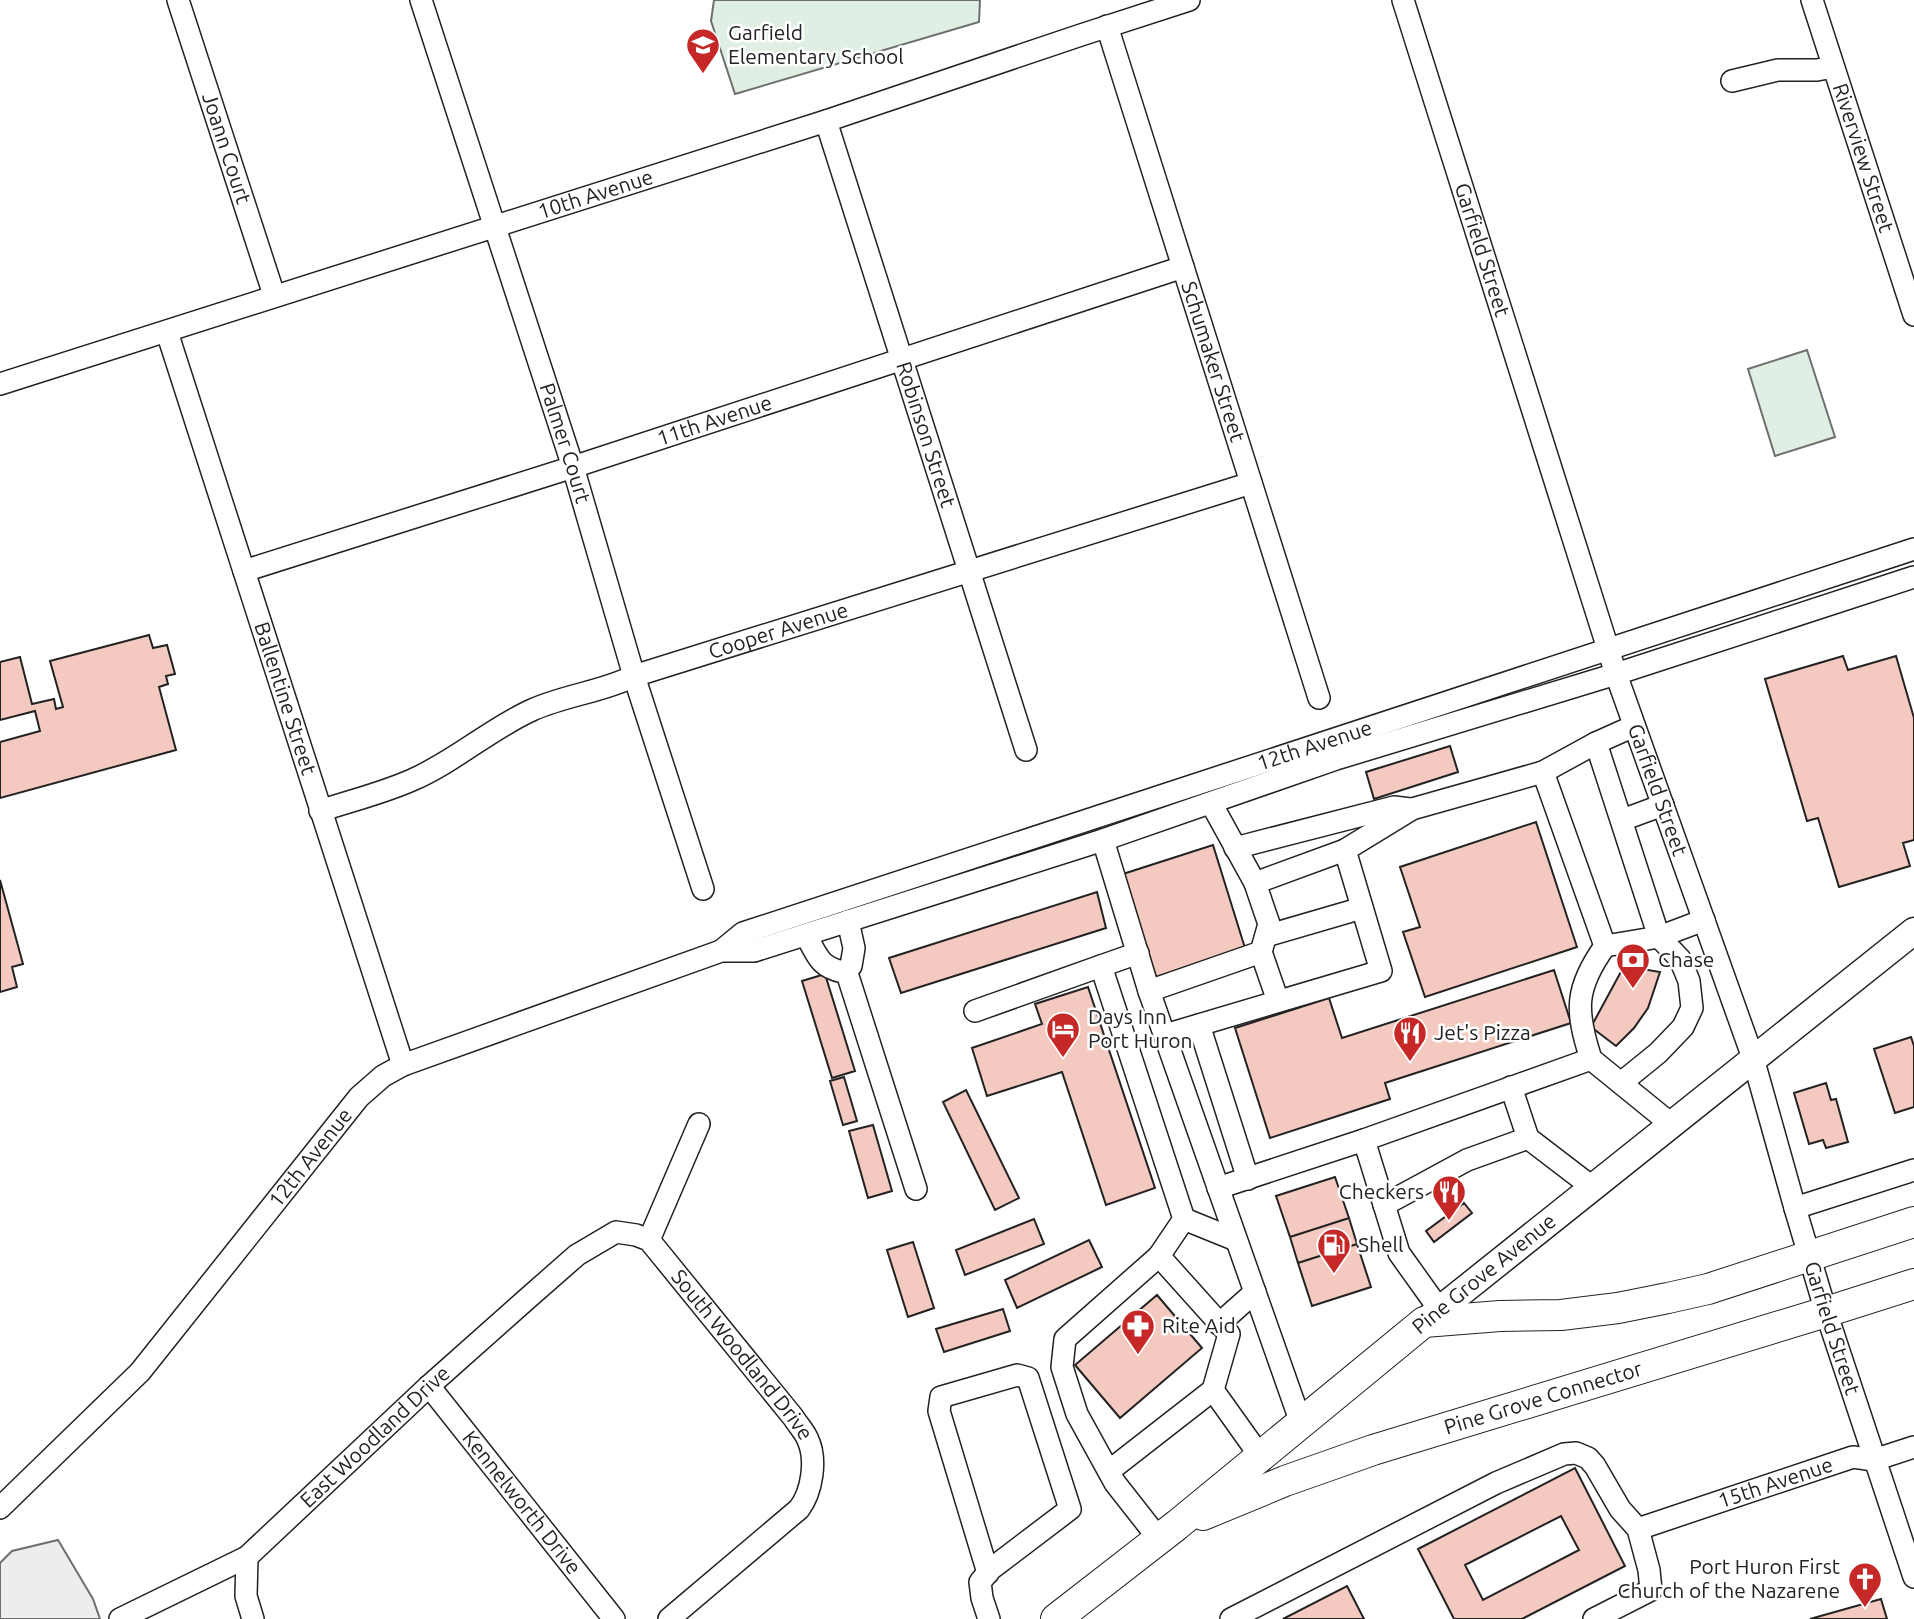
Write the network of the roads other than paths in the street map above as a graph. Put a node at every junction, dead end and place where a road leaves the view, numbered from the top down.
1 (178, 0) edge
2 (421, 0) edge
3 (1189, 0) edge
4 (1403, 0) edge
5 (1812, 0) edge
6 (1107, 26) junction
7 (1833, 67) junction
8 (1732, 81) dead end
9 (826, 121) junction
10 (495, 225) junction
11 (1183, 267) junction
12 (274, 295) junction
13 (1914, 315) edge
14 (167, 332) junction
15 (903, 359) junction
16 (0, 384) edge
17 (573, 467) junction
18 (1251, 483) junction
19 (1914, 549) edge
20 (244, 570) junction
21 (969, 571) junction
22 (1914, 577) edge
23 (1608, 649) junction
24 (1616, 674) junction
25 (634, 676) junction
26 (1319, 698) dead end
27 (1634, 726) junction
28 (1596, 743) junction
29 (1026, 750) dead end
30 (1543, 772) junction
31 (1211, 803) junction
32 (1663, 805) junction
33 (1412, 809) junction
34 (320, 811) junction
35 (1622, 820) junction
36 (1103, 841) junction
37 (1235, 848) junction
38 (1345, 850) junction
39 (1255, 883) junction
40 (703, 889) dead end
41 (1363, 908) junction
42 (1704, 920) junction
43 (848, 921) junction
44 (1914, 931) edge
45 (806, 935) junction
46 (1659, 937) junction
47 (1263, 944) junction
48 (1605, 946) junction
49 (721, 951) junction
50 (1138, 954) junction
51 (1101, 966) junction
52 (846, 970) junction
53 (1149, 991) junction
54 (1278, 1001) junction
55 (975, 1011) dead end
56 (1199, 1025) junction
57 (1165, 1035) junction
58 (1753, 1058) junction
59 (1591, 1059) junction
60 (403, 1065) junction
61 (1621, 1083) junction
62 (1511, 1087) junction
63 (699, 1124) dead end
64 (1671, 1124) junction
65 (1528, 1138) junction
66 (1364, 1140) junction
67 (1914, 1170) edge
68 (1248, 1179) junction
69 (1592, 1187) junction
70 (1218, 1188) junction
71 (916, 1189) dead end
72 (1384, 1205) junction
73 (1795, 1208) junction
74 (1184, 1219) junction
75 (1914, 1222) edge
76 (649, 1240) junction
77 (1236, 1240) junction
78 (1159, 1256) junction
79 (1810, 1257) junction
80 (1914, 1284) edge
81 (1255, 1292) junction
82 (1826, 1312) junction
83 (1432, 1315) junction
84 (1219, 1324) junction
85 (429, 1386) junction
86 (1213, 1390) junction
87 (1301, 1423) junction
88 (1914, 1447) edge
89 (1260, 1456) junction
90 (1874, 1460) junction
91 (1109, 1471) junction
92 (0, 1508) edge
93 (1638, 1529) junction
94 (1168, 1532) junction
95 (247, 1557) junction
96 (988, 1573) junction
97 (1914, 1577) edge
98 (120, 1619) edge
99 (253, 1619) edge
100 (614, 1619) edge
101 (669, 1619) edge
102 (989, 1619) edge
103 (1056, 1619) edge
104 (1231, 1619) edge
105 (1594, 1619) edge

1 - 12 street, Joann Court
2 - 10 street, Palmer Court
3 - 6 street, 10th Avenue
4 - 23 street, Garfield Street
5 - 7 street, Riverview Street
6 - 9 street, 10th Avenue
6 - 11 street, Schumaker Street
7 - 8 street
7 - 13 street, Riverview Street
9 - 10 street, 10th Avenue
9 - 15 street, Robinson Street
10 - 12 street, 10th Avenue
10 - 17 street, Palmer Court
11 - 15 street, 11th Avenue
11 - 18 street, Schumaker Street
12 - 14 street, 10th Avenue
14 - 16 street, 10th Avenue
14 - 20 street, Ballentine Street
15 - 17 street, 11th Avenue
15 - 21 street, Robinson Street
17 - 20 street, 11th Avenue
17 - 25 street, Palmer Court
18 - 21 street, Cooper Avenue
18 - 26 street, Schumaker Street
19 - 23 street, 12th Avenue
20 - 34 street, Ballentine Street
21 - 25 street, Cooper Avenue
21 - 29 street, Robinson Street
22 - 24 street, 12th Avenue
23 - 24 street, Garfield Street
23 - 49 street, 12th Avenue
24 - 27 street, Garfield Street
24 - 31 street, 12th Avenue
25 - 34 street, Cooper Avenue
25 - 40 street, Palmer Court
27 - 28 street
27 - 32 street, Garfield Street
28 - 30 street
28 - 35 street
30 - 33 street
30 - 48 street
31 - 36 street, 12th Avenue
31 - 37 street
32 - 35 street
32 - 42 street, Garfield Street
33 - 37 street
33 - 38 street
34 - 60 street, Ballentine Street
35 - 46 street
36 - 43 street, 12th Avenue
36 - 50 street
37 - 39 street
38 - 39 street
38 - 41 street
39 - 47 street
41 - 47 street
41 - 54 street
42 - 46 street
42 - 58 street, Garfield Street
43 - 45 street, 12th Avenue
43 - 52 street
44 - 58 main road, Pine Grove Avenue
45 - 49 street, 12th Avenue
45 - 52 street
46 - 48 street
46 - 61 street
47 - 53 street
47 - 54 street
48 - 59 street
49 - 60 street, 12th Avenue
50 - 51 street
50 - 53 street
51 - 55 street
51 - 74 street
52 - 71 street
53 - 57 street
54 - 56 street
56 - 57 street
56 - 68 street
57 - 70 street
58 - 64 main road, Pine Grove Avenue
58 - 73 street, Garfield Street
59 - 61 street
59 - 62 street
60 - 92 street, 12th Avenue
61 - 64 street
62 - 65 street
62 - 66 street
63 - 76 street
64 - 69 main road, Pine Grove Avenue
65 - 69 street
65 - 72 street
66 - 68 street
66 - 72 street
67 - 73 street
68 - 70 street
69 - 83 main road, Pine Grove Avenue
70 - 77 street
72 - 83 street
73 - 79 street, Garfield Street
74 - 77 street
74 - 78 street
75 - 79 highway
76 - 85 street, East Woodland Drive
76 - 101 street, South Woodland Drive
77 - 81 street
78 - 84 street
78 - 91 street
79 - 82 street, Garfield Street
79 - 83 highway
80 - 82 highway, Pine Grove Connector
81 - 84 street
81 - 87 street
82 - 90 street, Garfield Street
82 - 94 highway, Pine Grove Connector
83 - 87 highway, Pine Grove Avenue
84 - 86 street
85 - 95 street, East Woodland Drive
85 - 100 street, Kennelworth Drive
86 - 89 street
86 - 91 street
87 - 89 highway, Pine Grove Avenue
88 - 90 street, 15th Avenue
89 - 94 highway, Pine Grove Avenue
90 - 93 street, 15th Avenue
90 - 97 street, Garfield Street
91 - 94 street
93 - 104 street
93 - 105 street
94 - 103 highway, Pine Grove Avenue
95 - 98 street, East Woodland Drive
95 - 99 street
96 - 96 street
96 - 102 street

